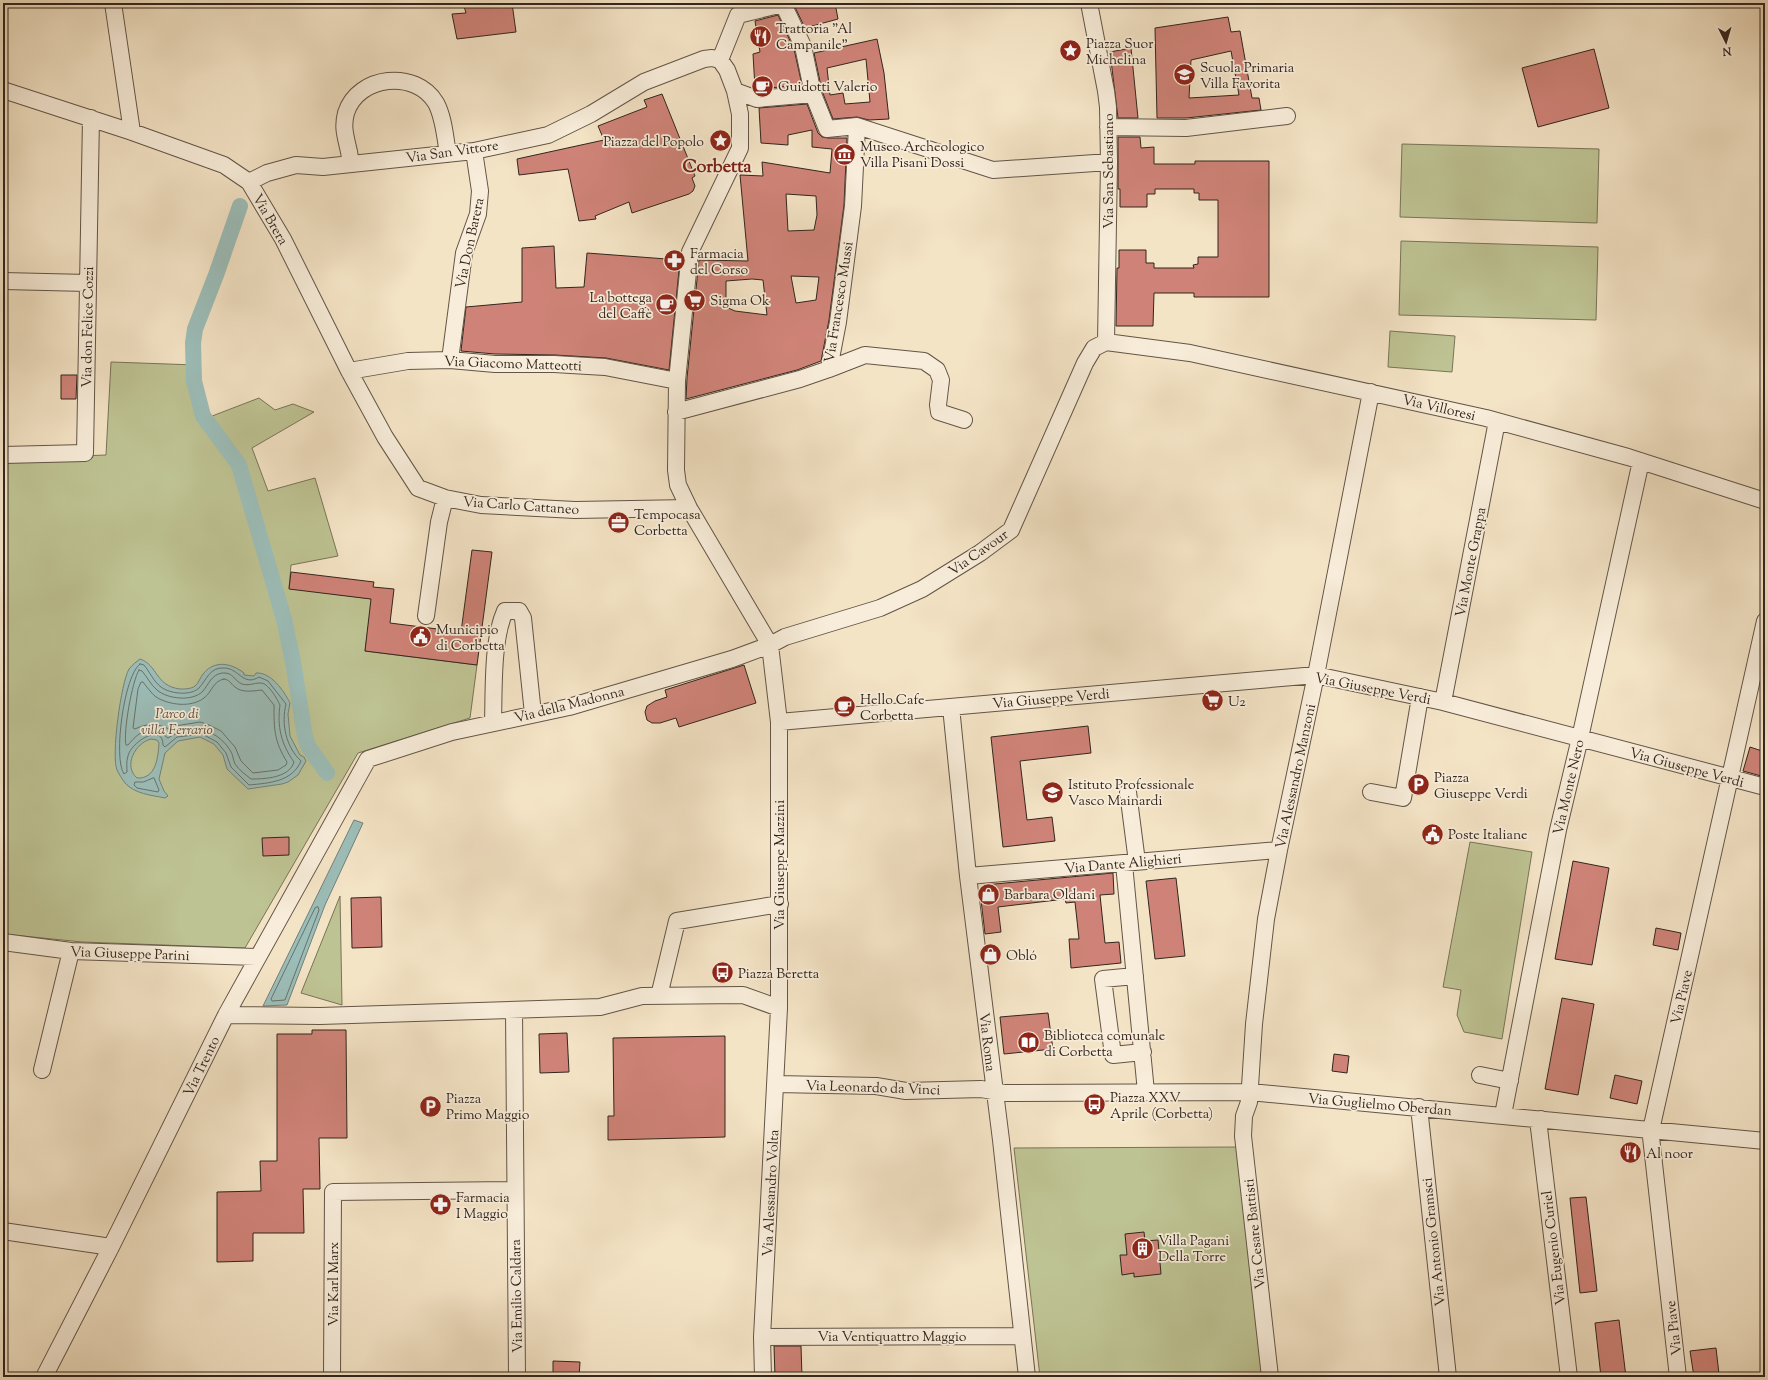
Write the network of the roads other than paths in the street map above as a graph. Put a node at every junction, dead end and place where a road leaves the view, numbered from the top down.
1 (113, 3) edge
2 (1089, 3) edge
3 (720, 60) junction
4 (3, 90) edge
5 (735, 91) junction
6 (812, 94) junction
7 (1287, 116) dead end
8 (91, 118) junction
9 (857, 126) junction
10 (1108, 127) junction
11 (132, 132) junction
12 (474, 151) junction
13 (448, 154) junction
14 (1109, 162) junction
15 (350, 164) junction
16 (249, 182) junction
17 (3, 281) edge
18 (88, 283) junction
19 (1106, 342) junction
20 (450, 360) junction
21 (829, 369) junction
22 (349, 371) junction
23 (677, 382) junction
24 (1371, 392) junction
25 (676, 412) junction
26 (964, 420) dead end
27 (1497, 421) junction
28 (3, 455) edge
29 (1641, 461) junction
30 (445, 498) junction
31 (1765, 501) edge
32 (689, 508) junction
33 (426, 616) dead end
34 (1765, 621) edge
35 (770, 645) junction
36 (1316, 675) junction
37 (1420, 697) junction
38 (1443, 702) junction
39 (951, 707) junction
40 (533, 714) junction
41 (493, 722) junction
42 (779, 722) junction
43 (1580, 738) junction
44 (368, 759) joint
45 (1731, 779) junction
46 (1765, 788) edge
47 (1128, 792) dead end
48 (1371, 792) dead end
49 (1279, 850) junction
50 (1130, 863) junction
51 (968, 876) junction
52 (780, 904) junction
53 (3, 942) edge
54 (71, 951) junction
55 (258, 957) junction
56 (1135, 976) junction
57 (659, 996) junction
58 (779, 1008) junction
59 (514, 1010) junction
60 (226, 1015) junction
61 (1143, 1052) junction
62 (42, 1070) dead end
63 (1480, 1075) dead end
64 (1510, 1081) junction
65 (776, 1084) junction
66 (994, 1091) junction
67 (1146, 1092) junction
68 (1250, 1092) junction
69 (1419, 1108) junction
70 (1503, 1115) junction
71 (1541, 1119) junction
72 (1651, 1130) junction
73 (1765, 1141) edge
74 (515, 1190) junction
75 (3, 1231) edge
76 (111, 1247) junction
77 (1022, 1336) junction
78 (762, 1337) junction
79 (44, 1377) edge
80 (332, 1377) edge
81 (517, 1377) edge
82 (763, 1377) edge
83 (1027, 1377) edge
84 (1270, 1377) edge
85 (1448, 1377) edge
86 (1569, 1377) edge
87 (1678, 1377) edge

1 - 11 street
2 - 10 street, Via San Sebastiano
3 - 5 street
3 - 6 street
3 - 12 street, Via San Vittore
4 - 8 street, Via Brera
5 - 6 street
5 - 23 street
6 - 9 street
7 - 10 street
8 - 11 street, Via Brera
8 - 18 street, Via don Felice Cozzi
9 - 14 street
9 - 21 street, Via Francesco Mussi
10 - 14 street, Via San Sebastiano
11 - 16 street, Via Brera
12 - 13 street, Via San Vittore
12 - 20 street, Via Don Barera
13 - 15 street, Via San Vittore
13 - 15 street
14 - 19 street, Via San Sebastiano
15 - 16 street, Via San Vittore
16 - 22 street, Via Brera
17 - 18 street
18 - 28 street, Via don Felice Cozzi
19 - 24 street, Via Villoresi
19 - 35 street, Via Cavour
20 - 22 street, Via Giacomo Matteotti
20 - 23 street, Via Giacomo Matteotti
21 - 25 street, Via Francesco Mussi
21 - 26 street
22 - 30 street, Via Carlo Cattaneo
23 - 25 street
24 - 27 street, Via Villoresi
24 - 36 street, Via Alessandro Manzoni
25 - 32 street
27 - 29 street, Via Villoresi
27 - 38 street, Via Monte Grappa
29 - 31 street, Via Villoresi
29 - 43 street, Via Monte Nero
30 - 32 street, Via Carlo Cattaneo
30 - 33 street
32 - 35 street
34 - 45 street, Via Piave
35 - 40 street, Via della Madonna
35 - 42 street, Via Giuseppe Mazzini
36 - 37 street, Via Giuseppe Verdi
36 - 39 street, Via Giuseppe Verdi
36 - 49 street, Via Alessandro Manzoni
37 - 38 street, Via Giuseppe Verdi
37 - 48 street
38 - 43 street, Via Giuseppe Verdi
39 - 42 street, Via Giuseppe Verdi
39 - 51 street, Via Roma
40 - 41 street, Via della Madonna
40 - 41 street
41 - 44 street, Via della Madonna
42 - 52 street, Via Giuseppe Mazzini
43 - 45 street, Via Giuseppe Verdi
43 - 64 street, Via Monte Nero
44 - 55 street, Via Trento
45 - 46 street, Via Giuseppe Verdi
45 - 72 street, Via Piave
47 - 50 street
49 - 50 street, Via Dante Alighieri
49 - 68 street, Via Alessandro Manzoni
50 - 51 street, Via Dante Alighieri
50 - 56 street
51 - 66 street, Via Roma
52 - 57 street
52 - 58 street, Via Giuseppe Mazzini
53 - 54 street, Via Giuseppe Parini
54 - 55 street, Via Giuseppe Parini
54 - 62 street
55 - 60 street, Via Trento
56 - 61 street
56 - 61 street
57 - 58 street
57 - 59 street
58 - 65 street, Via Alessandro Volta
59 - 60 street
59 - 74 street
60 - 76 street, Via Trento
61 - 67 street
63 - 64 street
64 - 70 street, Via Monte Nero
65 - 66 street, Via Leonardo da Vinci
65 - 78 street, Via Alessandro Volta
66 - 67 street, Via Guglielmo Oberdan
66 - 77 street, Via Roma
67 - 68 street, Via Guglielmo Oberdan
68 - 69 street, Via Guglielmo Oberdan
68 - 84 street, Via Cesare Battisti
69 - 70 street, Via Guglielmo Oberdan
69 - 85 street, Via Antonio Gramsci
70 - 71 street, Via Guglielmo Oberdan
71 - 72 street, Via Guglielmo Oberdan
71 - 86 street, Via Eugenio Curiel
72 - 73 street, Via Guglielmo Oberdan
72 - 87 street, Via Piave
74 - 80 street, Via Karl Marx
74 - 81 street, Via Emilio Caldara
75 - 76 street
76 - 79 street, Via Trento
77 - 78 street, Via Ventiquattro Maggio
77 - 83 street, Via Roma
78 - 82 street, Via Alessandro Volta

